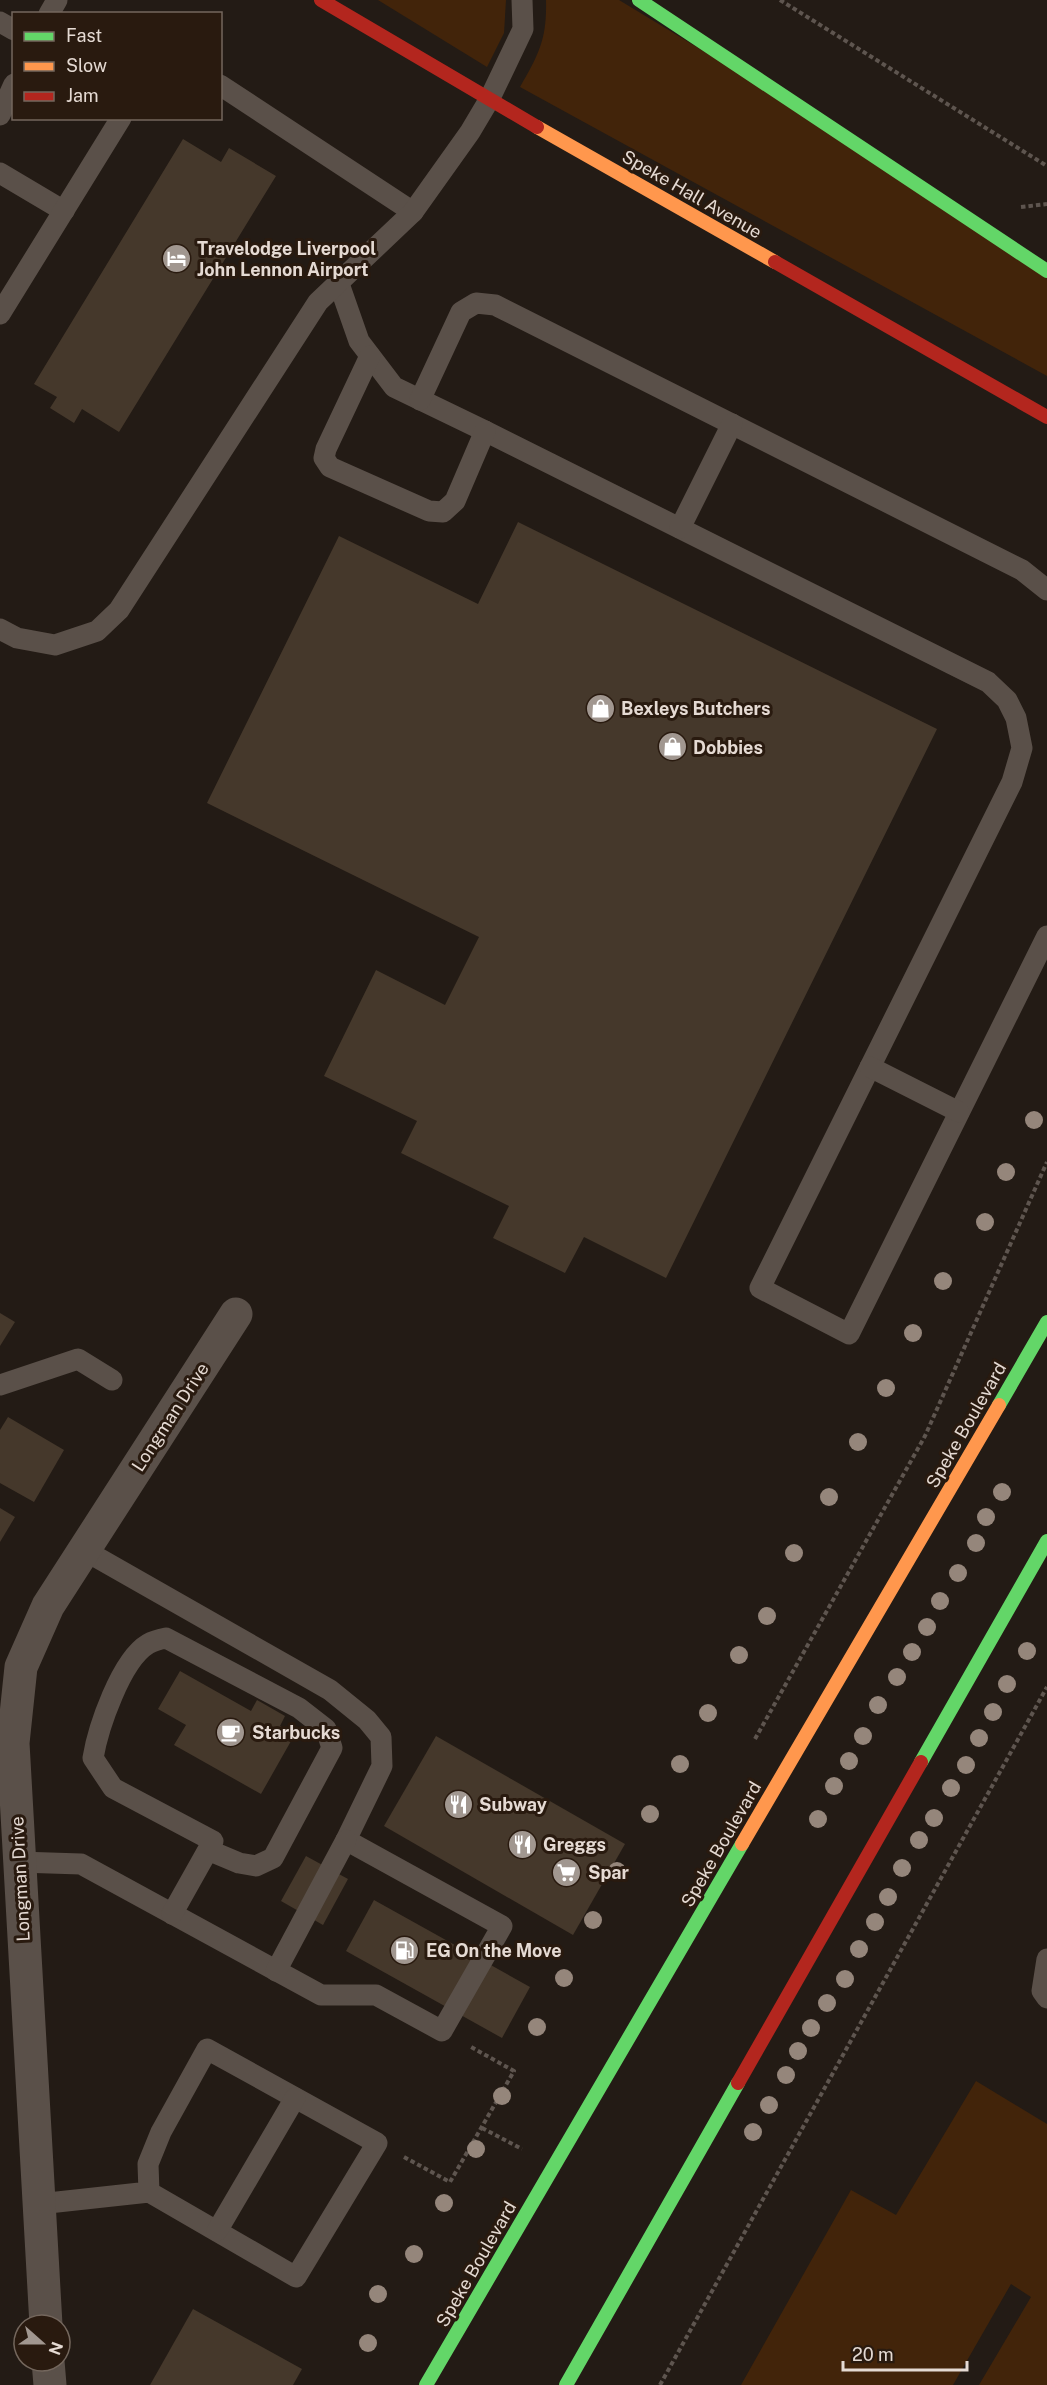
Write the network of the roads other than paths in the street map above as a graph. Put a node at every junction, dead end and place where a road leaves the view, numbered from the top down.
1 (321, 0) edge
2 (522, 0) edge
3 (639, 0) edge
4 (222, 86) edge
5 (12, 89) edge
6 (489, 100) junction
7 (0, 116) edge
8 (120, 120) edge
9 (0, 173) edge
10 (64, 211) junction
11 (413, 212) junction
12 (1047, 271) edge
13 (338, 281) junction
14 (0, 314) edge
15 (370, 356) junction
16 (420, 400) junction
17 (1047, 417) edge
18 (732, 424) junction
19 (485, 430) junction
20 (680, 528) junction
21 (1047, 590) edge
22 (0, 629) edge
23 (1047, 936) edge
24 (870, 1067) junction
25 (959, 1112) junction
26 (236, 1314) dead end
27 (1047, 1322) edge
28 (112, 1380) dead end
29 (0, 1385) edge
30 (1047, 1540) edge
31 (84, 1550) junction
32 (346, 1840) junction
33 (208, 1850) junction
34 (19, 1862) junction
35 (172, 1914) junction
36 (1047, 1959) edge
37 (276, 1971) junction
38 (1047, 1998) edge
39 (295, 2098) junction
40 (149, 2192) junction
41 (39, 2204) junction
42 (217, 2231) junction
43 (45, 2313) edge
44 (426, 2385) edge
45 (566, 2385) edge

1 - 6 main road, Speke Hall Avenue
2 - 6 lane
3 - 12 main road
4 - 11 lane
5 - 7 lane
6 - 11 lane
6 - 17 main road, Speke Hall Avenue
8 - 10 lane
9 - 10 lane
10 - 14 lane
11 - 13 lane
13 - 15 lane
13 - 22 lane
15 - 16 lane
15 - 19 lane
16 - 18 lane
16 - 19 lane
18 - 20 lane
18 - 21 lane
19 - 20 lane
20 - 24 lane
23 - 25 lane
24 - 25 lane
24 - 25 lane
26 - 31 street, Longman Drive
27 - 44 main road, Speke Boulevard
28 - 29 lane
30 - 45 main road
31 - 32 lane
31 - 34 street, Longman Drive
32 - 37 lane
32 - 37 lane
33 - 33 lane
33 - 35 lane
34 - 35 lane
34 - 41 street, Longman Drive
35 - 37 lane
36 - 38 lane
39 - 40 lane
39 - 42 lane
39 - 42 lane
40 - 41 lane
40 - 42 lane
41 - 43 street, Longman Drive

